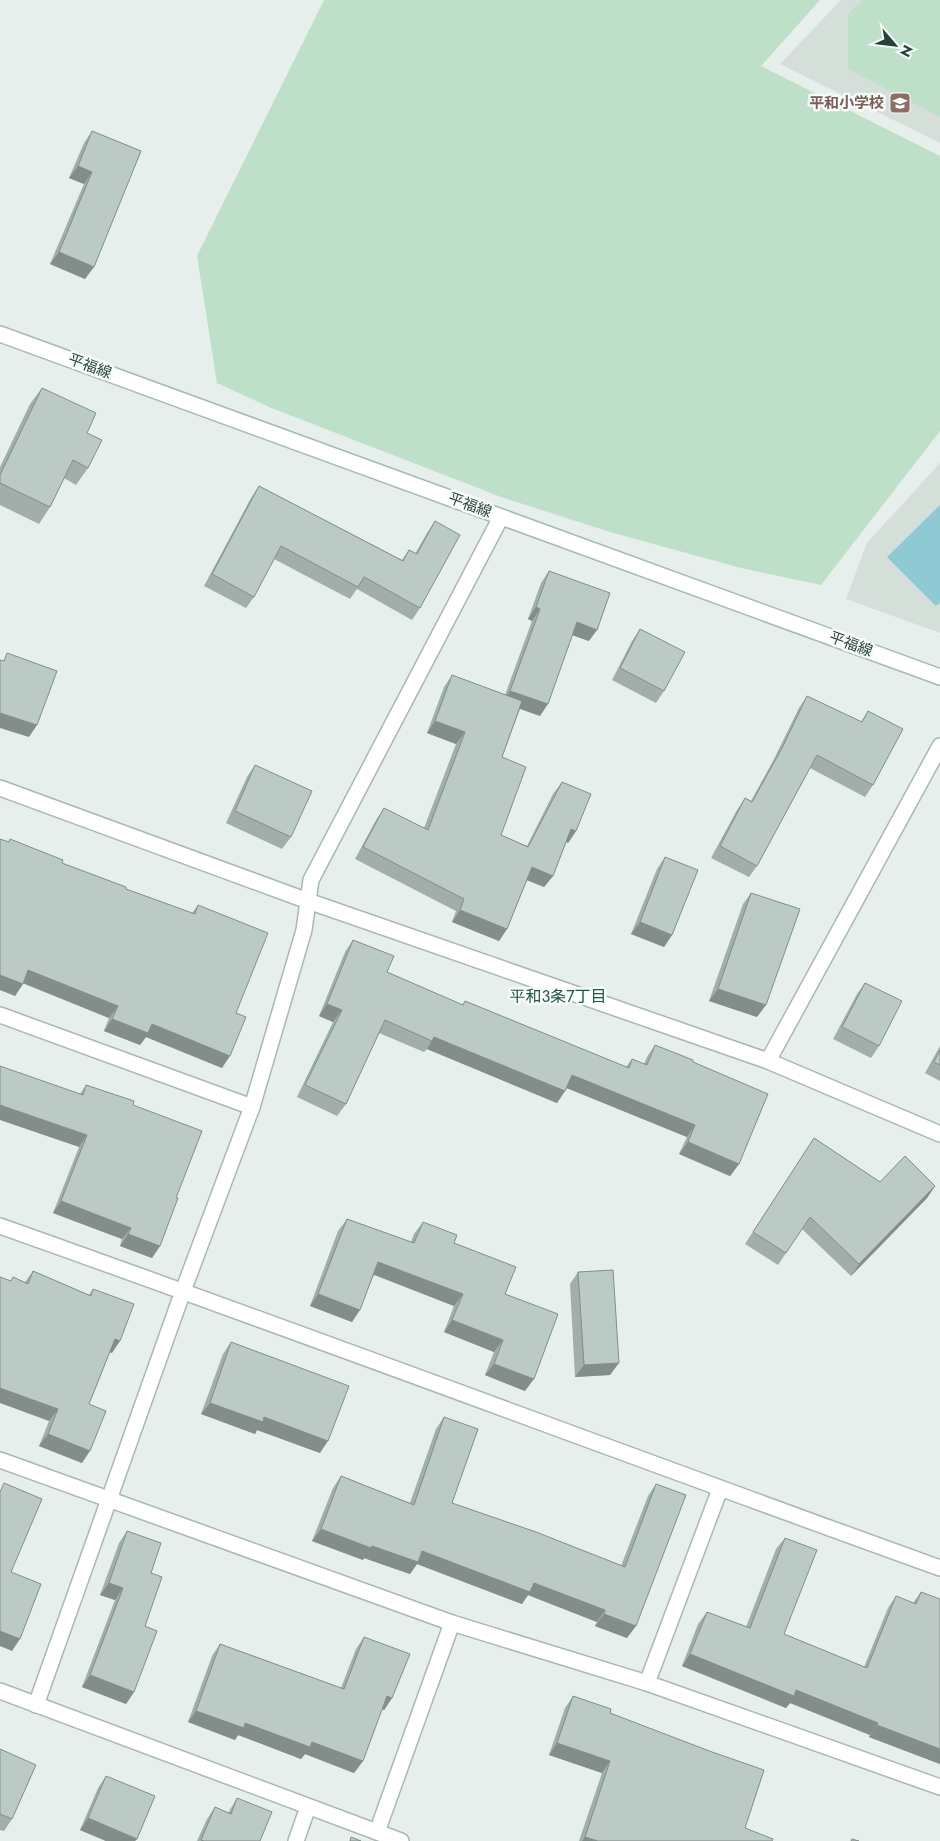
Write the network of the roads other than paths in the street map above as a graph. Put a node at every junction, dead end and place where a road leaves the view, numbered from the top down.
1 (0, 334) edge
2 (501, 517) junction
3 (940, 677) edge
4 (940, 746) edge
5 (0, 788) edge
6 (308, 901) junction
7 (0, 1015) edge
8 (768, 1061) junction
9 (252, 1107) junction
10 (940, 1134) edge
11 (0, 1226) edge
12 (183, 1290) junction
13 (0, 1460) edge
14 (720, 1489) junction
15 (110, 1498) junction
16 (940, 1568) edge
17 (452, 1623) junction
18 (647, 1683) junction
19 (0, 1691) edge
20 (36, 1705) junction
21 (940, 1787) edge
22 (308, 1807) junction
23 (377, 1832) junction
24 (296, 1841) edge
25 (401, 1841) edge

1 - 2 street, 平福線
2 - 3 street, 平福線
2 - 6 street
4 - 8 street
5 - 6 street
6 - 8 street
6 - 9 street
7 - 9 street
8 - 10 street
9 - 12 street
11 - 12 street
12 - 14 street
12 - 15 street
13 - 15 street
14 - 16 street
14 - 18 street
15 - 17 street
15 - 20 street
17 - 18 street
17 - 23 street
18 - 21 street
19 - 20 street
20 - 22 street
22 - 23 street
22 - 24 street
23 - 25 street

